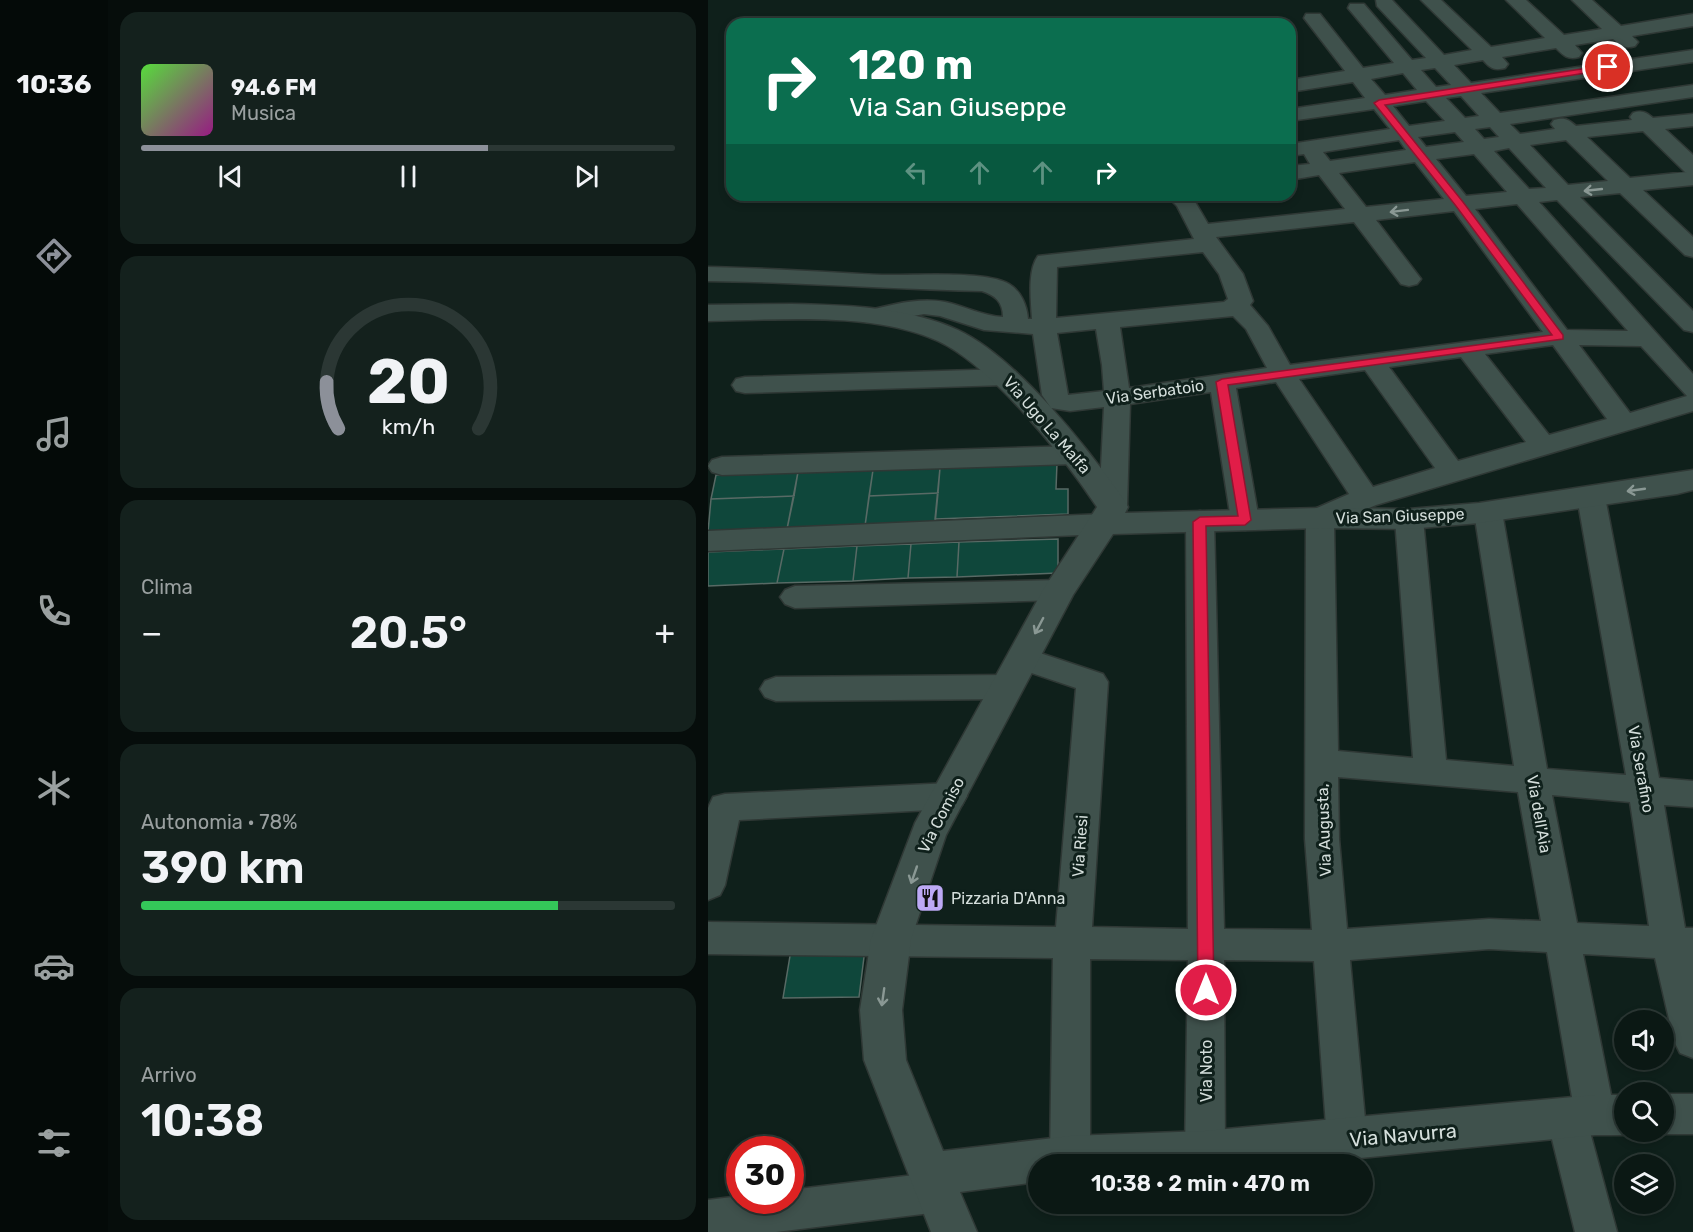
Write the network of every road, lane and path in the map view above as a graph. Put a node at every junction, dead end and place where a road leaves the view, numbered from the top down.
1 (1430, 0) edge
2 (1515, 0) edge
3 (1581, 0) edge
4 (1384, 2) dead end
5 (1357, 8) dead end
6 (1313, 18) dead end
7 (1693, 20) edge
8 (1619, 33) junction
9 (1562, 43) junction
10 (1487, 55) junction
11 (1693, 56) edge
12 (1648, 61) junction
13 (1440, 63) junction
14 (1410, 68) junction
15 (1588, 70) junction
16 (1359, 75) junction
17 (1518, 82) junction
18 (1296, 85) edge
19 (1465, 90) junction
20 (1690, 94) edge
21 (1432, 95) junction
22 (1623, 101) junction
23 (1379, 103) junction
24 (1551, 113) junction
25 (1296, 114) edge
26 (1693, 120) edge
27 (1496, 121) junction
28 (1649, 125) junction
29 (1461, 126) junction
30 (1570, 133) junction
31 (1403, 134) junction
32 (1514, 141) junction
33 (1478, 146) junction
34 (1300, 149) edge
35 (1420, 155) junction
36 (1693, 167) edge
37 (1325, 168) junction
38 (1296, 172) edge
39 (1693, 178) edge
40 (1625, 186) junction
41 (1563, 193) junction
42 (1523, 197) junction
43 (1186, 201) edge
44 (1460, 204) junction
45 (1361, 215) junction
46 (1205, 238) junction
47 (1693, 250) edge
48 (708, 274) edge
49 (1409, 279) dead end
50 (1238, 306) junction
51 (708, 313) edge
52 (875, 316) junction
53 (1106, 322) junction
54 (1016, 325) junction
55 (1693, 326) edge
56 (1044, 327) junction
57 (1559, 337) junction
58 (1648, 339) junction
59 (1467, 348) junction
60 (1372, 362) junction
61 (1283, 374) junction
62 (1006, 376) junction
63 (1222, 382) junction
64 (745, 385) dead end
65 (1693, 390) edge
66 (1117, 398) junction
67 (1693, 403) edge
68 (1624, 423) junction
69 (1543, 446) junction
70 (1074, 454) junction
71 (722, 466) dead end
72 (1452, 472) junction
73 (1693, 480) edge
74 (1591, 497) junction
75 (1366, 498) junction
76 (1488, 512) junction
77 (1108, 515) junction
78 (1320, 518) junction
79 (1409, 519) junction
80 (1245, 520) junction
81 (1200, 522) junction
82 (708, 541) edge
83 (1059, 590) junction
84 (795, 597) dead end
85 (1015, 672) junction
86 (776, 689) dead end
87 (1323, 763) junction
88 (1431, 772) junction
89 (1533, 781) junction
90 (1645, 790) junction
91 (1693, 794) edge
92 (950, 796) junction
93 (708, 885) edge
94 (708, 938) edge
95 (1561, 938) junction
96 (891, 939) junction
97 (1073, 944) junction
98 (1206, 944) junction
99 (1682, 944) edge
100 (1331, 946) junction
101 (1693, 1041) edge
102 (1674, 1114) edge
103 (1693, 1114) edge
104 (1596, 1116) edge
105 (1347, 1140) junction
106 (1205, 1152) junction
107 (1070, 1154) edge
108 (1151, 1154) edge
109 (1028, 1165) edge
110 (934, 1183) junction
111 (708, 1220) edge
112 (954, 1232) edge
113 (1596, 1232) edge

1 - 10 street
2 - 9 street
3 - 8 street
4 - 13 street
5 - 14 street
6 - 16 street
7 - 8 street
8 - 9 street
8 - 12 street
9 - 10 street
9 - 15 street
10 - 13 street
10 - 17 street
11 - 12 street
12 - 15 street
12 - 20 street
13 - 14 street
13 - 19 street
14 - 16 street
14 - 21 street
15 - 17 street
15 - 22 street
16 - 18 street
16 - 23 street
17 - 19 street
17 - 24 street
19 - 21 street
19 - 27 street
20 - 22 street
21 - 23 street
21 - 29 street
22 - 24 street
22 - 28 street
23 - 25 street
23 - 31 street
24 - 27 street
24 - 30 street
26 - 28 street
27 - 29 street
27 - 32 street
28 - 30 street
28 - 36 street
29 - 31 street
29 - 33 street
30 - 32 street
30 - 40 street
31 - 34 street
31 - 35 street
32 - 33 street
32 - 41 street
33 - 35 street
33 - 42 street
34 - 37 street
35 - 37 street
35 - 44 street
37 - 38 street
37 - 45 street
39 - 40 street
40 -> 41 street
40 - 47 street
41 - 42 street
41 - 55 street
42 - 44 street
42 - 58 street
43 - 46 street
44 -> 45 street
44 - 57 street
45 - 46 street
45 - 49 street
46 - 50 street
46 - 56 street
48 - 54 street
50 - 53 street
50 - 61 street
51 - 52 street, Via Ugo La Malfa
52 - 54 street
52 - 62 street, Via Ugo La Malfa
53 - 56 street
53 - 66 street
54 - 56 street
56 - 66 street, Via Serbatoio
57 - 58 street, Via Serbatoio
57 - 59 street, Via Serbatoio
57 - 68 street
58 - 65 street
59 - 60 street, Via Serbatoio
59 - 69 street
60 - 61 street, Via Serbatoio
60 - 72 street
61 - 63 street, Via Serbatoio
61 - 75 street
62 - 64 street
62 - 70 street, Via Ugo La Malfa
63 - 66 street, Via Serbatoio
63 - 80 street
66 - 77 street
67 - 68 street
68 - 69 street
69 - 72 street
70 - 71 street
70 - 77 street, Via Ugo La Malfa
72 - 75 street
73 -> 74 street, Via San Giuseppe
74 - 76 street, Via San Giuseppe
74 - 90 street, Via Serafino
75 - 78 street
76 - 79 street, Via San Giuseppe
76 - 89 street, Via dell'Aia
77 - 81 street, Via San Giuseppe
77 - 82 street
77 - 83 street, Via Comiso
78 - 79 street, Via San Giuseppe
78 - 80 street, Via San Giuseppe
78 - 87 street, Via Augusta,
79 - 88 street
80 - 81 street, Via San Giuseppe
81 - 98 street, Via Noto
83 - 84 street
83 -> 85 street, Via Comiso
85 - 86 street
85 - 92 street, Via Comiso
85 - 97 street, Via Riesi
87 - 88 street
87 - 100 street, Via Augusta,
88 - 89 street
89 - 90 street
89 - 95 street, Via dell'Aia
90 - 91 street
90 - 99 street, Via Serafino
92 - 93 street
92 -> 96 street, Via Comiso
94 - 96 street
95 - 99 street
95 - 100 street
95 - 104 street, Via dell'Aia
96 - 97 street
96 -> 110 street, Via Comiso
97 - 98 street
97 - 107 street, Via Riesi
98 - 100 street
98 - 106 street, Via Noto
99 - 101 street, Via Serafino
100 - 105 street, Via Augusta,
102 - 103 street
104 - 105 street, Via Navurra
104 - 113 street, Via dell'Aia
105 - 106 street, Via Navurra
106 - 108 street, Via Navurra
109 - 110 street, Via Navurra
110 - 111 street
110 - 112 street, Via Comiso

